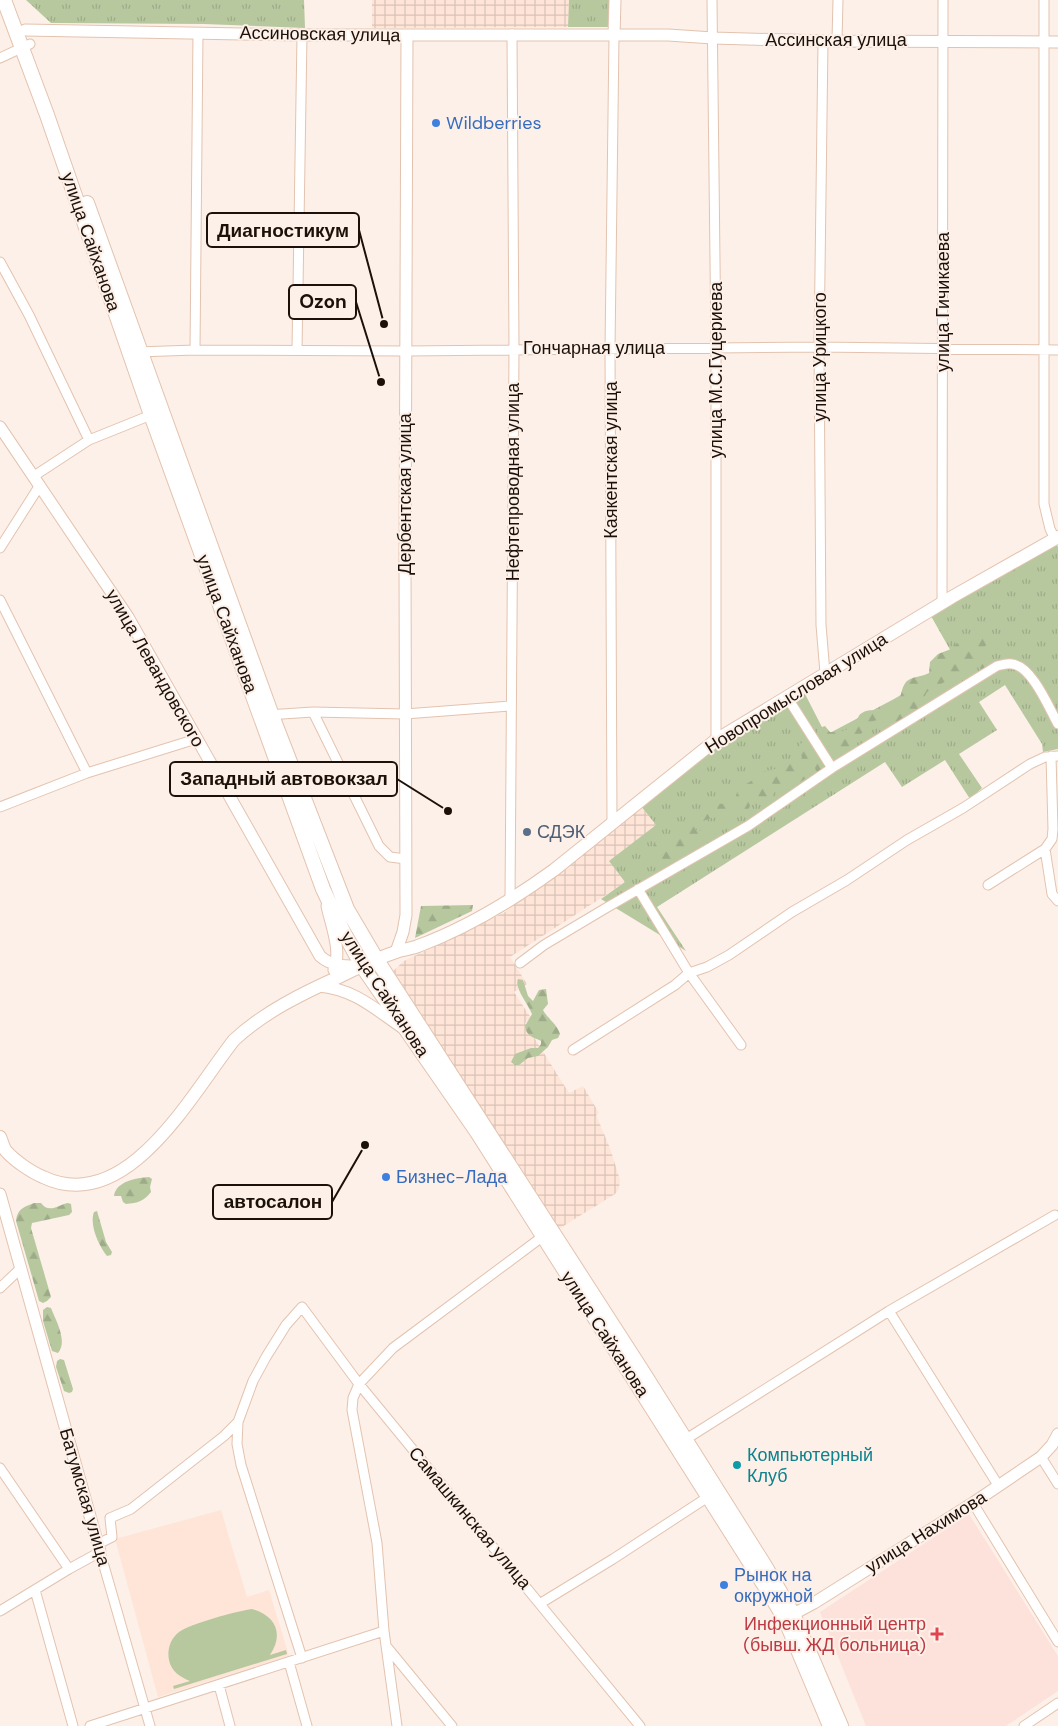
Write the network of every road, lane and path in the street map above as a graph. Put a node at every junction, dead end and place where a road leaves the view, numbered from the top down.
1 (4, 0) edge
2 (14, 0) edge
3 (615, 0) edge
4 (712, 0) edge
5 (838, 0) edge
6 (943, 0) edge
7 (1044, 0) edge
8 (198, 33) junction
9 (302, 34) junction
10 (512, 34) junction
11 (407, 35) junction
12 (614, 36) junction
13 (712, 38) junction
14 (26, 40) junction
15 (837, 40) junction
16 (943, 40) junction
17 (823, 41) junction
18 (1044, 42) junction
19 (1058, 42) edge
20 (0, 58) edge
21 (0, 262) edge
22 (716, 347) junction
23 (819, 347) junction
24 (514, 349) junction
25 (610, 349) junction
26 (942, 349) junction
27 (195, 350) junction
28 (297, 350) junction
29 (1043, 350) junction
30 (1058, 350) edge
31 (406, 351) junction
32 (135, 352) junction
33 (151, 415) junction
34 (0, 426) edge
35 (89, 440) junction
36 (37, 481) junction
37 (1056, 538) edge
38 (0, 548) edge
39 (0, 600) edge
40 (942, 603) junction
41 (825, 673) junction
42 (787, 696) junction
43 (511, 706) junction
44 (314, 712) junction
45 (405, 714) junction
46 (266, 715) junction
47 (1058, 724) edge
48 (196, 739) junction
49 (716, 740) junction
50 (1054, 756) edge
51 (832, 768) junction
52 (87, 773) junction
53 (0, 807) edge
54 (612, 824) junction
55 (1045, 848) junction
56 (406, 859) junction
57 (988, 885) dead end
58 (323, 889) junction
59 (638, 889) junction
60 (510, 899) junction
61 (1058, 902) edge
62 (396, 952) junction
63 (377, 960) junction
64 (520, 963) dead end
65 (336, 965) junction
66 (362, 966) junction
67 (690, 973) junction
68 (319, 986) junction
69 (407, 1030) junction
70 (741, 1045) dead end
71 (573, 1050) dead end
72 (0, 1137) edge
73 (2, 1151) edge
74 (0, 1194) edge
75 (1056, 1215) dead end
76 (547, 1234) junction
77 (22, 1268) junction
78 (0, 1288) edge
79 (889, 1311) junction
80 (360, 1384) junction
81 (238, 1422) junction
82 (1058, 1434) edge
83 (681, 1442) junction
84 (1041, 1457) junction
85 (0, 1468) edge
86 (1058, 1484) edge
87 (998, 1485) junction
88 (713, 1494) junction
89 (973, 1503) junction
90 (99, 1548) junction
91 (69, 1569) junction
92 (34, 1590) junction
93 (541, 1603) junction
94 (0, 1612) edge
95 (789, 1617) junction
96 (384, 1630) junction
97 (1058, 1642) edge
98 (386, 1646) junction
99 (302, 1658) junction
100 (289, 1662) junction
101 (219, 1685) junction
102 (1058, 1704) edge
103 (145, 1709) junction
104 (73, 1726) edge
105 (90, 1726) edge
106 (150, 1726) edge
107 (230, 1726) edge
108 (307, 1726) edge
109 (396, 1726) edge
110 (452, 1726) edge
111 (640, 1726) edge
112 (830, 1726) edge
113 (841, 1726) edge
114 (1024, 1726) edge

1 - 14 main road, улица Сайханова
2 - 14 main road, улица Сайханова
3 - 12 street
4 - 13 street, улица М.С.Гуцериева
5 - 15 street
6 - 16 street, улица Гичикаева
7 - 18 street
8 - 9 street, Ассиновская улица
8 - 14 street, Ассиновская улица
8 - 27 street
9 - 11 street, Ассиновская улица
9 - 28 street
10 - 11 street, Ассиновская улица
10 - 12 street, Ассиновская улица
10 - 24 street, Нефтепроводная улица
11 - 31 street, Дербентская улица
12 - 13 street, Ассинская улица
12 - 25 street, Каякентская улица
13 - 17 street, Ассинская улица
13 - 22 street, улица М.С.Гуцериева
14 - 20 street
14 - 32 main road, улица Сайханова
15 - 16 street, Ассинская улица
15 - 17 street, Ассинская улица
16 - 18 street, Ассинская улица
16 - 26 street, улица Гичикаева
17 - 23 street, улица Урицкого
18 - 19 street, Ассинская улица
18 - 29 street
21 - 35 street
22 - 23 street, Гончарная улица
22 - 25 street, Гончарная улица
22 - 49 street, улица М.С.Гуцериева
23 - 26 street, Гончарная улица
23 - 41 street, улица Урицкого
24 - 25 street, Гончарная улица
24 - 31 street, Гончарная улица
24 - 43 street, Нефтепроводная улица
25 - 54 street, Каякентская улица
26 - 29 street, Гончарная улица
26 - 40 street, улица Гичикаева
27 - 28 street, Гончарная улица
27 - 32 street, Гончарная улица
28 - 31 street, Гончарная улица
29 - 30 street, Гончарная улица
29 - 37 street
31 - 45 street, Дербентская улица
32 - 33 main road, улица Сайханова
32 - 46 main road, улица Сайханова
33 - 35 street
33 - 46 main road, улица Сайханова
34 - 36 street, улица Левандовского
35 - 36 street
36 - 38 street
36 - 48 street, улица Левандовского
37 - 40 main road, Новопромысловая улица
39 - 52 street
40 - 41 main road, Новопромысловая улица
41 - 42 main road, Новопромысловая улица
42 - 49 main road, Новопромысловая улица
42 - 51 street
43 - 45 street
43 - 60 street, Нефтепроводная улица
44 - 45 street
44 - 46 street
44 - 56 street
45 - 56 street, Дербентская улица
46 - 58 main road, улица Сайханова
46 - 63 main road, улица Сайханова
47 - 51 street
48 - 52 street
48 - 65 street, улица Левандовского
49 - 54 main road, Новопромысловая улица
50 - 55 street
50 - 67 street
51 - 59 street
52 - 53 street
54 - 60 main road, Новопромысловая улица
55 - 57 street
55 - 61 street
56 - 62 street, Дербентская улица
58 - 65 street
58 - 66 main road, улица Сайханова
59 - 64 street
59 - 67 street
60 - 62 main road, Новопромысловая улица
62 - 63 main road, Новопромысловая улица
63 - 66 main road, Новопромысловая улица
63 - 76 main road, улица Сайханова
65 - 66 street
65 - 68 street
66 - 68 main road, Новопромысловая улица
66 - 69 main road, улица Сайханова
67 - 70 street
67 - 71 street
68 - 69 street
68 - 73 main road, Новопромысловая улица
69 - 76 main road, улица Сайханова
72 - 73 main road
74 - 77 street, Батумская улица
75 - 79 street
76 - 80 street
76 - 83 main road
77 - 78 street
77 - 90 street, Батумская улица
79 - 83 street
79 - 87 street
80 - 81 street, Самашкинская улица
80 - 93 street, Самашкинская улица
80 - 96 street
81 - 90 street
81 - 99 street
82 - 84 street, улица Нахимова
83 - 88 main road
84 - 86 street
84 - 87 street, улица Нахимова
85 - 91 street
87 - 89 street, улица Нахимова
88 - 93 street
88 - 95 main road
89 - 95 street, улица Нахимова
89 - 97 street
90 - 91 street
90 - 103 street, Батумская улица
91 - 92 street
92 - 94 street
92 - 104 street
93 - 111 street, Самашкинская улица
95 - 112 main road
95 - 113 main road
96 - 98 street
96 - 99 street
98 - 109 street
98 - 110 street
99 - 100 street
100 - 101 street
100 - 108 street
101 - 103 street
101 - 107 street
102 - 114 street
103 - 105 street
103 - 106 street, Батумская улица

